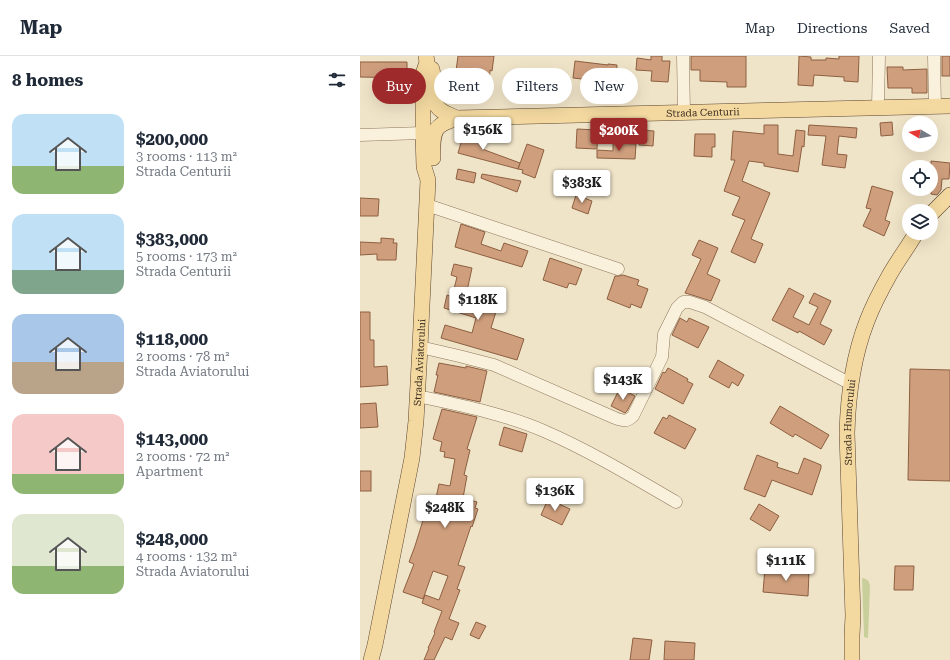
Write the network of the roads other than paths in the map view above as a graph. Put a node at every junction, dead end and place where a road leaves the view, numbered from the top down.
1 (684, 56) edge
2 (878, 56) edge
3 (934, 56) edge
4 (426, 59) edge
5 (943, 106) edge
6 (878, 107) junction
7 (684, 112) junction
8 (456, 118) junction
9 (423, 133) junction
10 (360, 135) edge
11 (428, 180) junction
12 (950, 195) edge
13 (427, 205) junction
14 (950, 206) edge
15 (938, 207) edge
16 (938, 218) edge
17 (912, 240) edge
18 (618, 269) dead end
19 (420, 347) junction
20 (851, 384) junction
21 (417, 396) junction
22 (676, 502) dead end
23 (853, 616) junction
24 (371, 660) edge
25 (852, 660) edge
26 (859, 660) edge

1 - 7 street
2 - 6 street
3 - 5 street
4 - 8 main road, Strada Centurii
4 - 9 main road, Strada Aviatorului
5 - 6 main road, Strada Centurii
6 - 7 main road, Strada Centurii
7 - 8 main road, Strada Centurii
8 - 11 main road, Strada Centurii
9 - 10 street
9 - 11 main road, Strada Aviatorului
11 - 13 main road, Strada Aviatorului
12 - 15 main road
13 - 18 street
13 - 19 main road, Strada Aviatorului
14 - 16 main road
17 - 20 main road, Strada Humorului
19 - 20 street
19 - 21 main road, Strada Aviatorului
20 - 23 main road, Strada Humorului
21 - 22 street
21 - 24 main road, Strada Aviatorului
23 - 25 main road, Strada Humorului
23 - 26 main road, Strada Humorului

